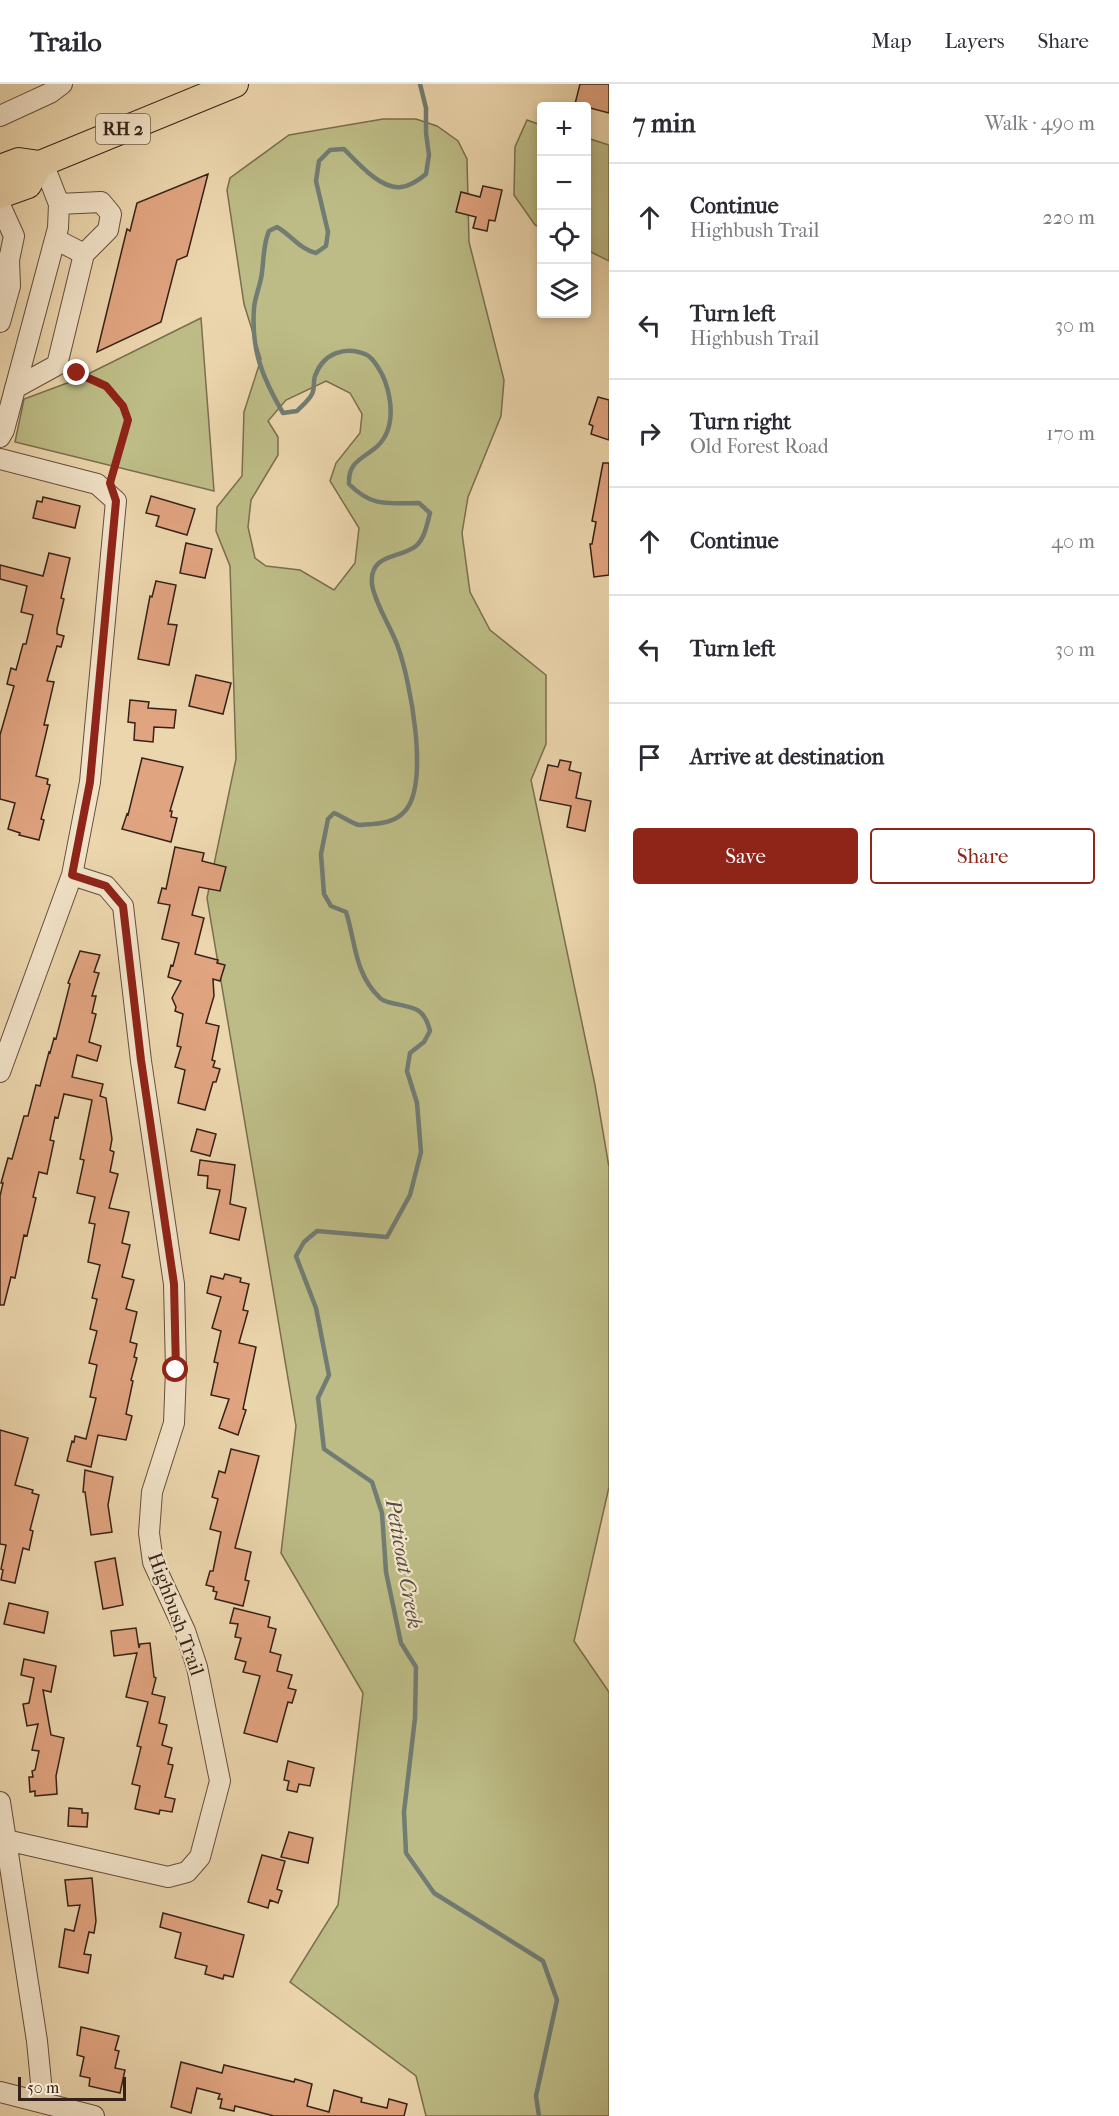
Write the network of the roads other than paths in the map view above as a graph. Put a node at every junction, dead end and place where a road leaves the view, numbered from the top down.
1 (236, 84) edge
2 (55, 87) edge
3 (0, 116) edge
4 (42, 163) junction
5 (0, 168) edge
6 (0, 195) edge
7 (59, 204) junction
8 (0, 205) edge
9 (55, 238) junction
10 (84, 254) junction
11 (5, 261) edge
12 (0, 322) edge
13 (15, 388) junction
14 (0, 437) edge
15 (0, 459) edge
16 (72, 875) junction
17 (0, 1072) edge
18 (0, 1802) edge
19 (6, 1840) junction
20 (0, 2092) edge
21 (43, 2103) junction
22 (94, 2116) edge

1 - 4 main road, RH 2
2 - 3 street
4 - 5 main road, RH 2
4 - 6 main road
4 - 7 street
7 - 9 street
7 - 10 street
8 - 11 street
9 - 10 street
9 - 13 street
10 - 13 street
11 - 12 street
13 - 14 street
15 - 16 street
16 - 17 street
16 - 19 street, Highbush Trail
18 - 19 street
19 - 21 street
20 - 21 street
21 - 22 street

